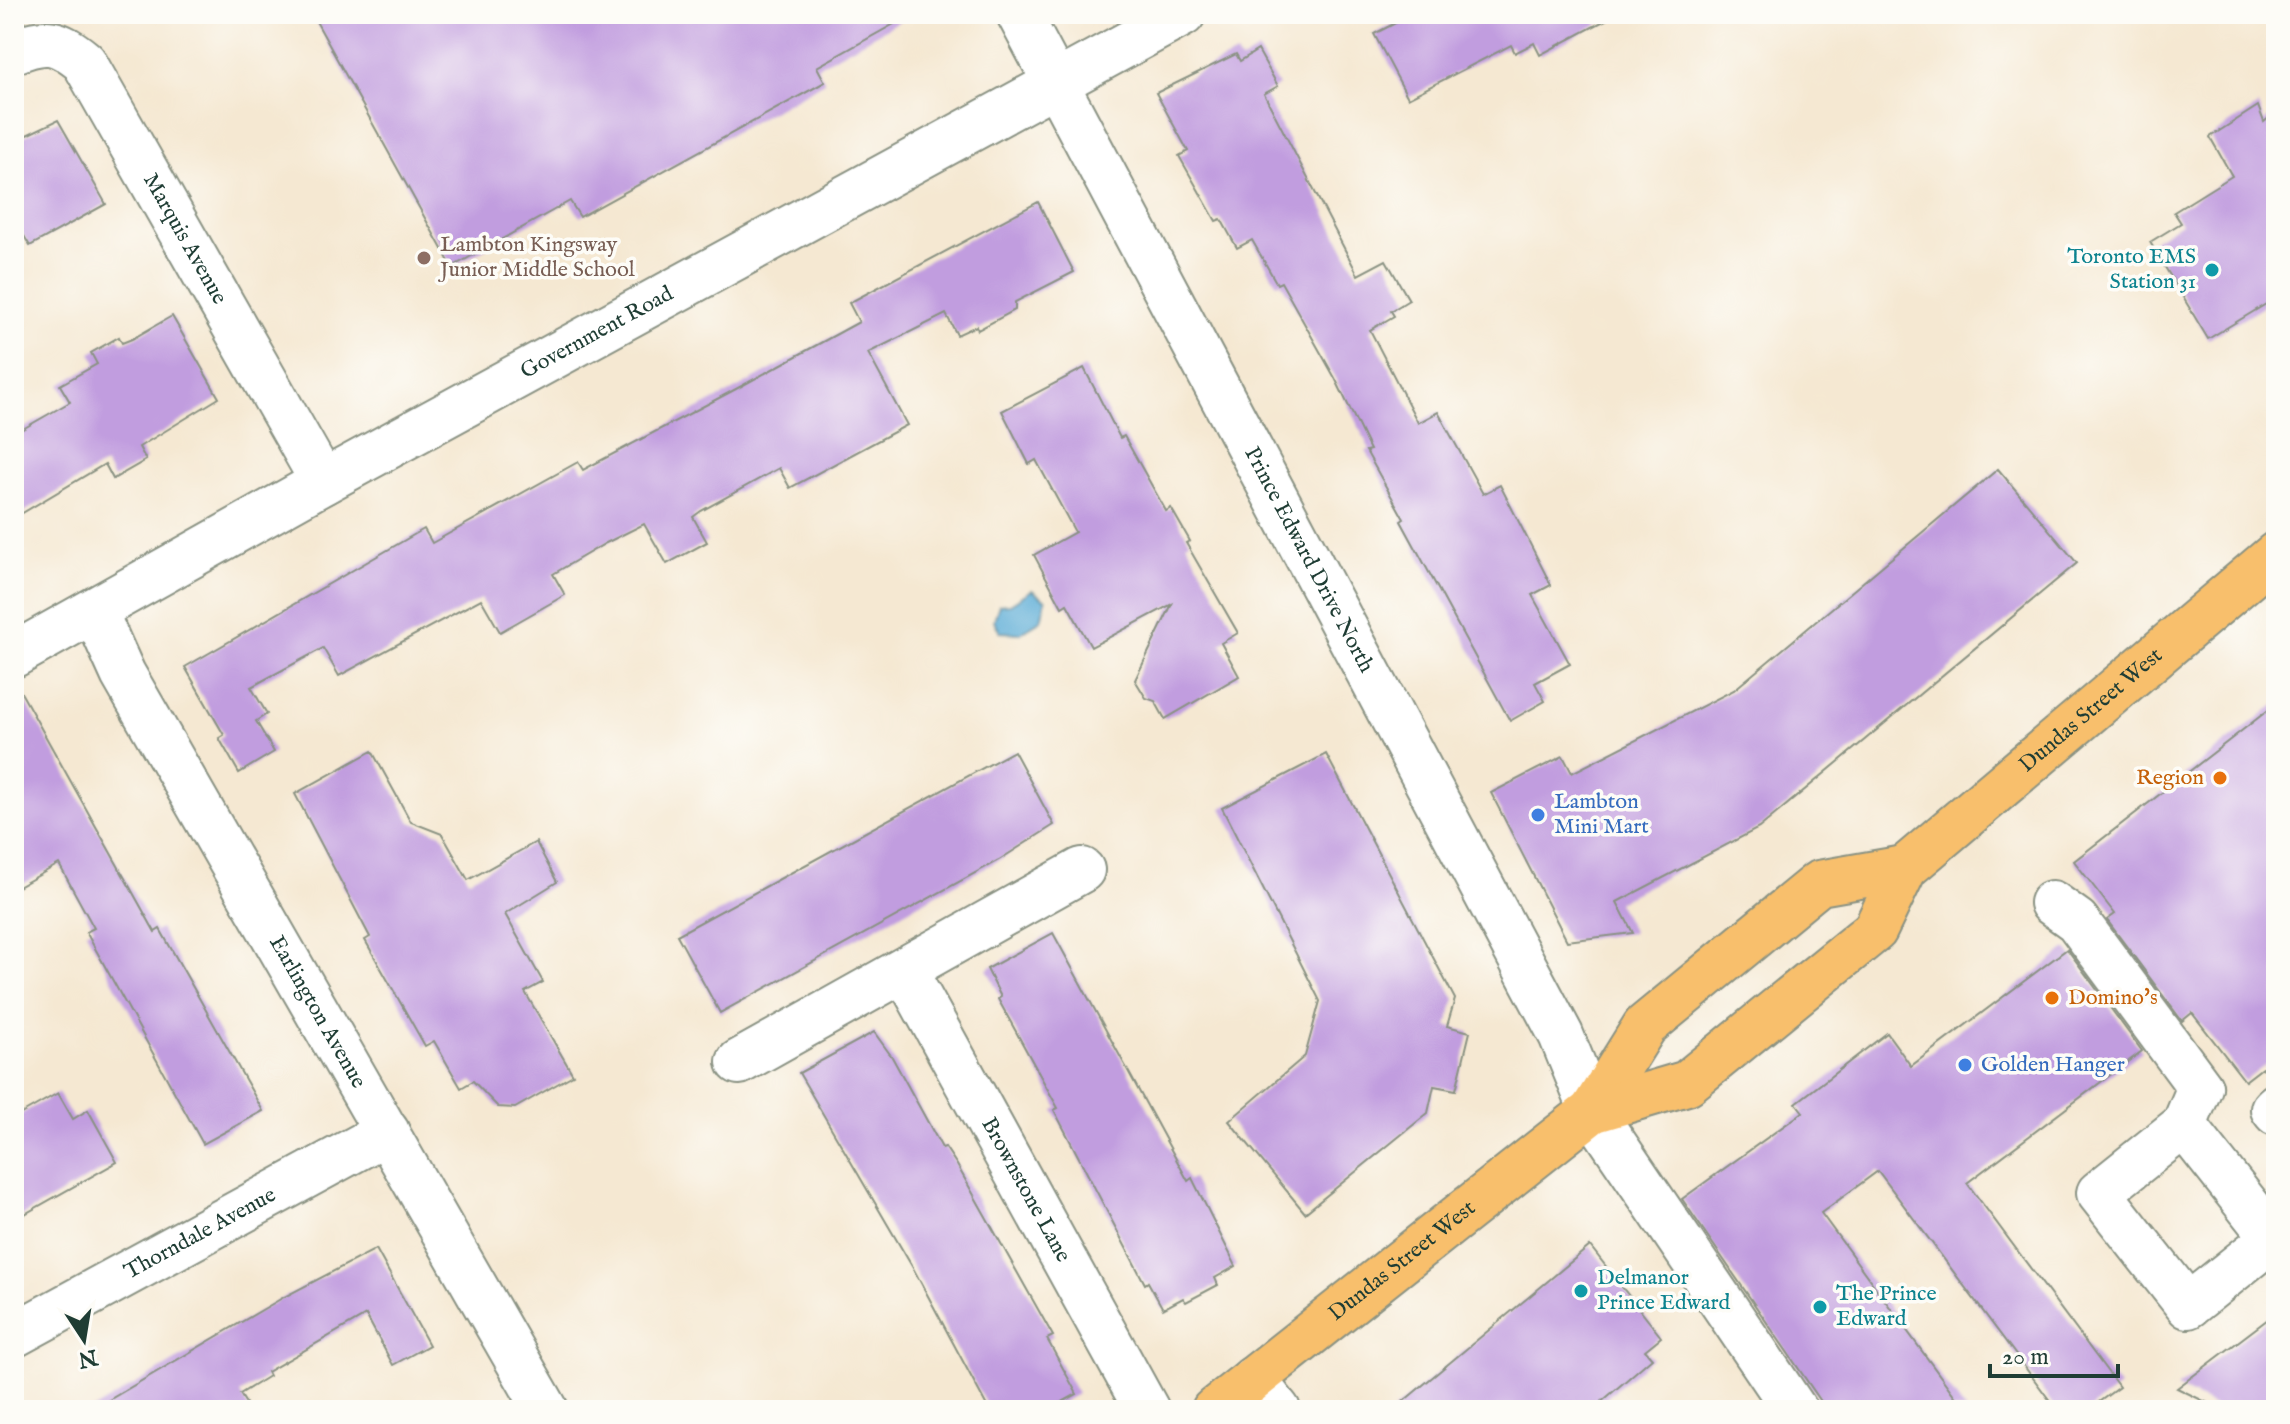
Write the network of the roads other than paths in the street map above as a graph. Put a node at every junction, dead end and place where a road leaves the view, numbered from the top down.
1 (1019, 14) edge
2 (1183, 14) edge
3 (14, 51) edge
4 (1055, 84) junction
5 (323, 482) junction
6 (2276, 554) edge
7 (95, 612) junction
8 (14, 655) edge
9 (1905, 868) junction
10 (1082, 870) dead end
11 (2052, 903) dead end
12 (905, 971) junction
13 (739, 1062) dead end
14 (2276, 1106) edge
15 (1592, 1111) junction
16 (2276, 1113) edge
17 (2184, 1125) dead end
18 (387, 1132) junction
19 (14, 1335) edge
20 (1265, 1394) edge
21 (546, 1410) edge
22 (1147, 1410) edge
23 (1214, 1410) edge
24 (1795, 1410) edge

1 - 4 street, Prince Edward Drive North
2 - 4 street, Government Road
3 - 5 street, Marquis Avenue
4 - 5 street, Government Road
4 - 15 street, Prince Edward Drive North
5 - 7 street, Government Road
6 - 9 main road, Dundas Street West
7 - 8 street, Government Road
7 - 18 street, Earlington Avenue
9 - 15 main road, Dundas Street West
9 - 15 main road, Dundas Street West
10 - 12 street
11 - 17 street
12 - 13 street
12 - 22 street, Brownstone Lane
14 - 16 street
15 - 20 main road, Dundas Street West
15 - 24 street, Prince Edward Drive North
18 - 19 street, Thorndale Avenue
18 - 21 street, Earlington Avenue
20 - 23 main road, Dundas Street West

